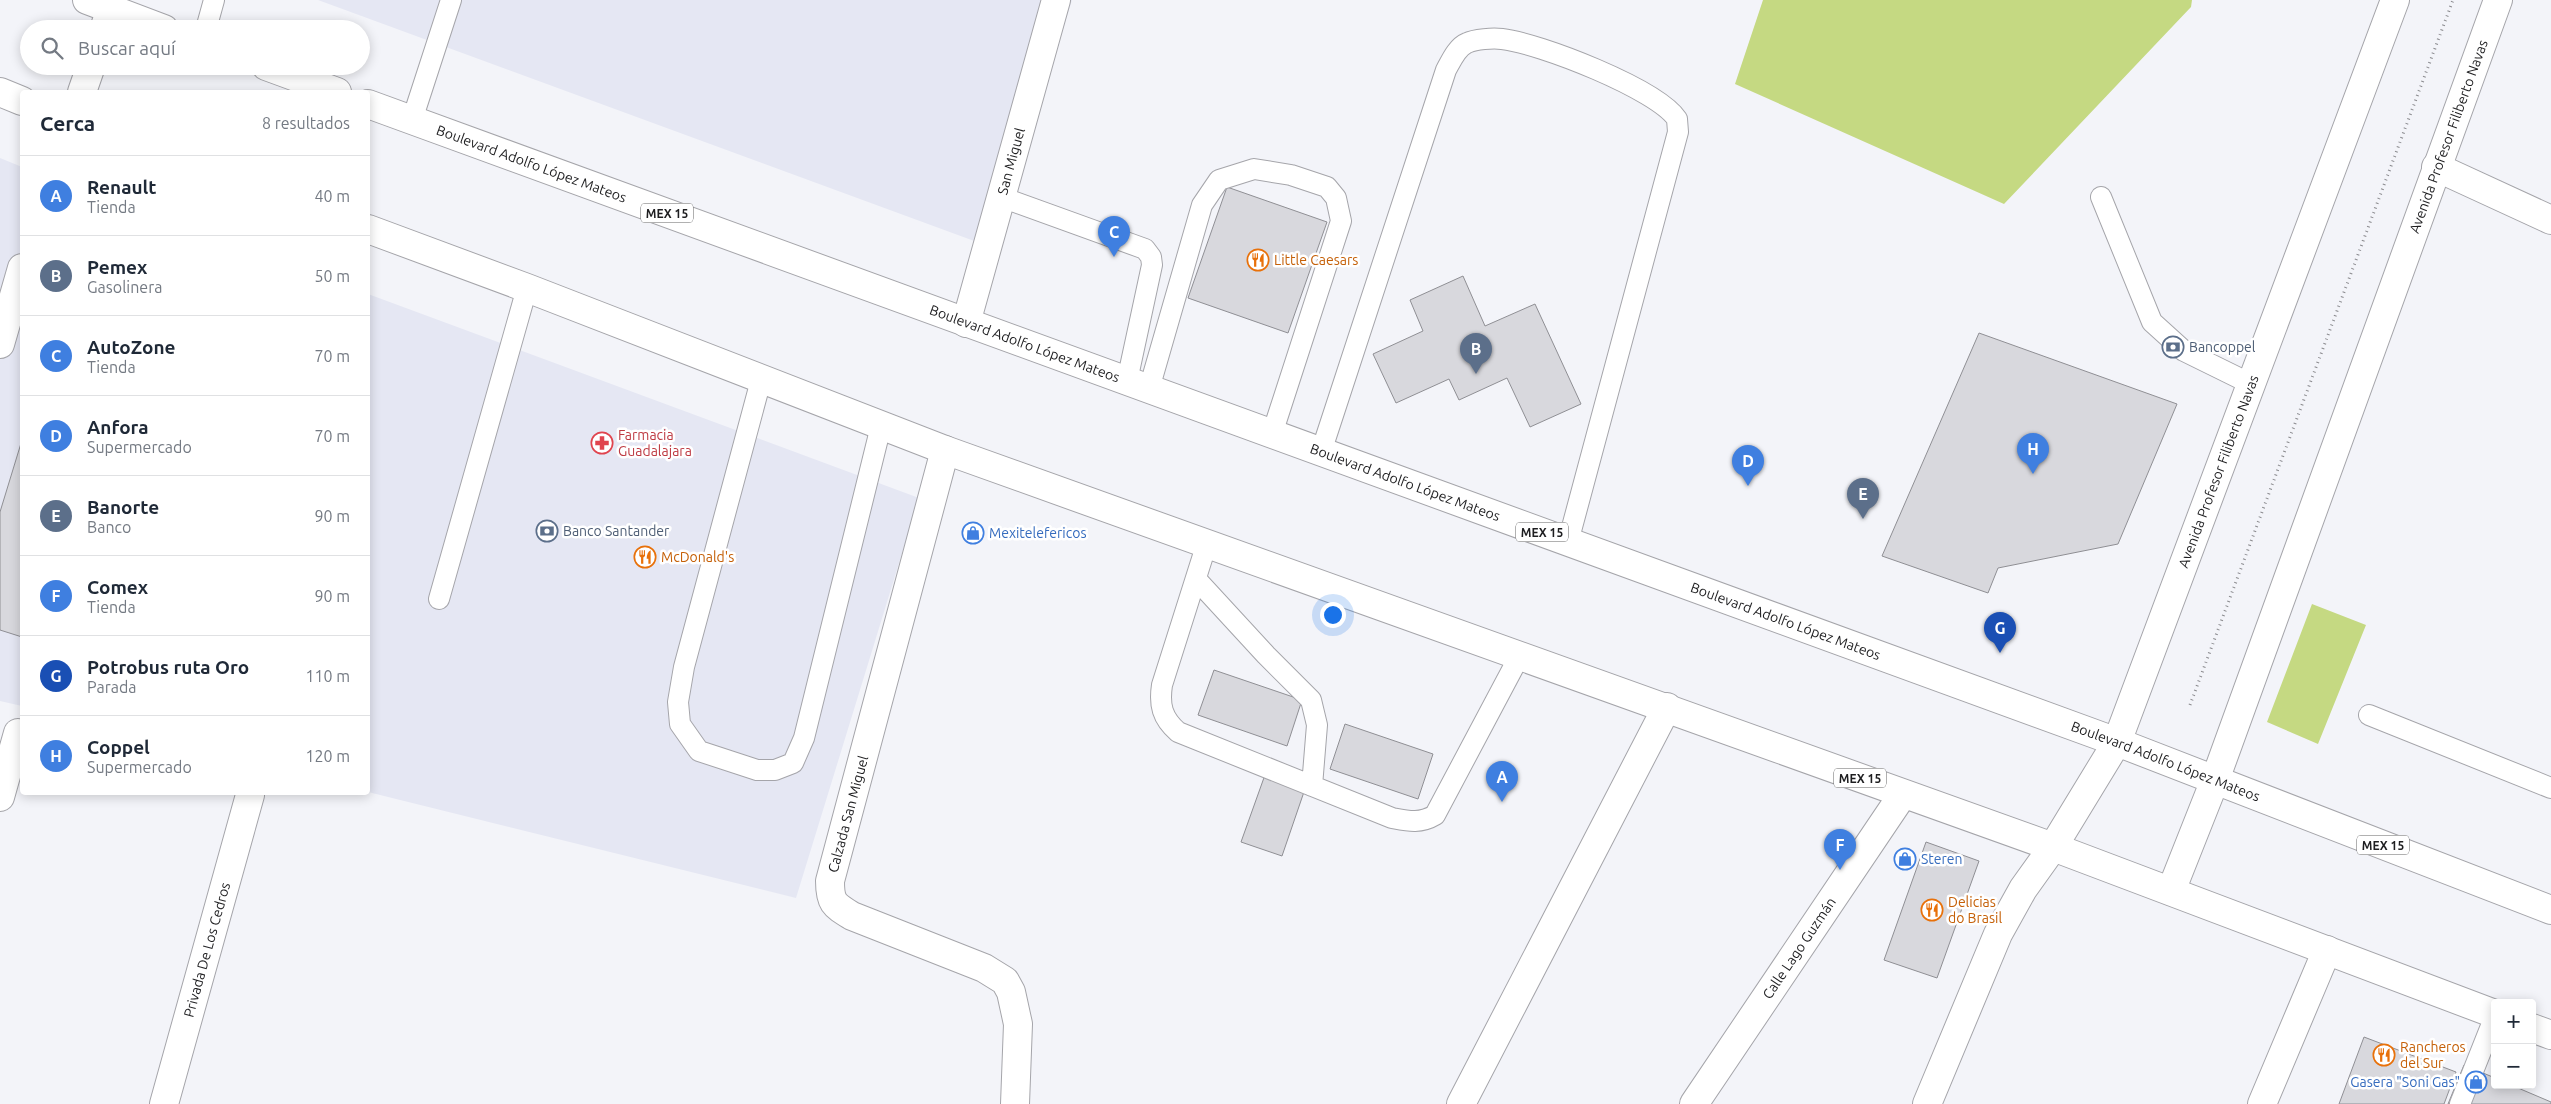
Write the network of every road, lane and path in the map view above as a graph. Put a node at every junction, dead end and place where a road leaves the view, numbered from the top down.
1 (214, 0) edge
2 (450, 0) edge
3 (1056, 0) edge
4 (2395, 0) edge
5 (2453, 0) edge
6 (2498, 0) edge
7 (101, 13) edge
8 (129, 20) edge
9 (208, 20) edge
10 (88, 75) edge
11 (291, 75) edge
12 (83, 90) edge
13 (332, 90) edge
14 (0, 92) edge
15 (20, 100) edge
16 (370, 105) edge
17 (412, 120) junction
18 (2436, 167) junction
19 (1001, 197) junction
20 (2101, 197) dead end
21 (2551, 220) edge
22 (370, 230) edge
23 (20, 272) edge
24 (526, 288) junction
25 (5, 304) edge
26 (966, 323) junction
27 (0, 344) edge
28 (761, 380) junction
29 (2251, 384) junction
30 (1138, 385) junction
31 (882, 426) junction
32 (1272, 434) junction
33 (945, 450) junction
34 (1321, 452) junction
35 (1568, 542) junction
36 (1207, 543) junction
37 (1196, 579) junction
38 (439, 599) dead end
39 (1520, 655) junction
40 (2190, 705) dead end
41 (1667, 707) junction
42 (2370, 715) dead end
43 (18, 733) dead end
44 (2118, 742) junction
45 (2216, 780) junction
46 (1312, 786) junction
47 (2551, 788) edge
48 (1903, 794) junction
49 (250, 795) dead end
50 (0, 797) edge
51 (2053, 847) junction
52 (2171, 892) junction
53 (2551, 910) edge
54 (2327, 950) junction
55 (2491, 1013) edge
56 (2491, 1025) edge
57 (2536, 1029) edge
58 (2551, 1035) edge
59 (164, 1104) edge
60 (1015, 1104) edge
61 (1461, 1104) edge
62 (1694, 1104) edge
63 (1927, 1104) edge
64 (2262, 1104) edge
65 (2460, 1104) edge

1 - 9 lane
2 - 17 lane
3 - 19 main road, San Miguel
4 - 29 main road, Avenida Profesor Filiberto Navas
5 - 40 path
6 - 18 main road, Avenida Profesor Filiberto Navas
7 - 8 main road
10 - 12 main road
11 - 13 main road
14 - 15 main road
16 - 17 main road, Boulevard Adolfo López Mateos / MEX 15
17 - 26 main road, Boulevard Adolfo López Mateos / MEX 15
18 - 21 main road
18 - 45 main road, Avenida Profesor Filiberto Navas
19 - 26 main road, San Miguel
19 - 30 lane
20 - 29 lane
22 - 24 main road, MEX 15
23 - 25 main road
24 - 28 main road, MEX 15
24 - 38 lane
25 - 27 main road
26 - 30 main road, Boulevard Adolfo López Mateos / MEX 15
28 - 31 main road, MEX 15
28 - 31 lane
29 - 44 main road, Avenida Profesor Filiberto Navas
30 - 32 main road, Boulevard Adolfo López Mateos / MEX 15
30 - 32 lane
31 - 33 main road, MEX 15
32 - 34 main road, Boulevard Adolfo López Mateos / MEX 15
33 - 36 main road, MEX 15
33 - 60 main road, Calzada San Miguel
34 - 35 main road, Boulevard Adolfo López Mateos / MEX 15
34 - 35 lane
35 - 44 main road, Boulevard Adolfo López Mateos / MEX 15
36 - 37 lane
36 - 39 main road, MEX 15
37 - 46 lane
37 - 46 lane
39 - 41 main road, MEX 15
39 - 46 lane
41 - 48 main road, MEX 15
41 - 61 main road
42 - 47 lane
43 - 50 main road
44 - 45 main road, Boulevard Adolfo López Mateos / MEX 15
44 - 51 main road, Avenida Profesor Filiberto Navas
45 - 52 main road, Avenida Profesor Filiberto Navas
45 - 53 main road, Boulevard Adolfo López Mateos / MEX 15
48 - 51 main road, MEX 15
48 - 62 main road, Calle Lago Guzmán
49 - 59 main road, Privada De Los Cedros
51 - 52 main road, MEX 15
51 - 63 main road, Avenida Profesor Filiberto Navas
52 - 54 main road, MEX 15
54 - 55 main road, MEX 15
54 - 64 main road
56 - 65 lane
57 - 58 main road

